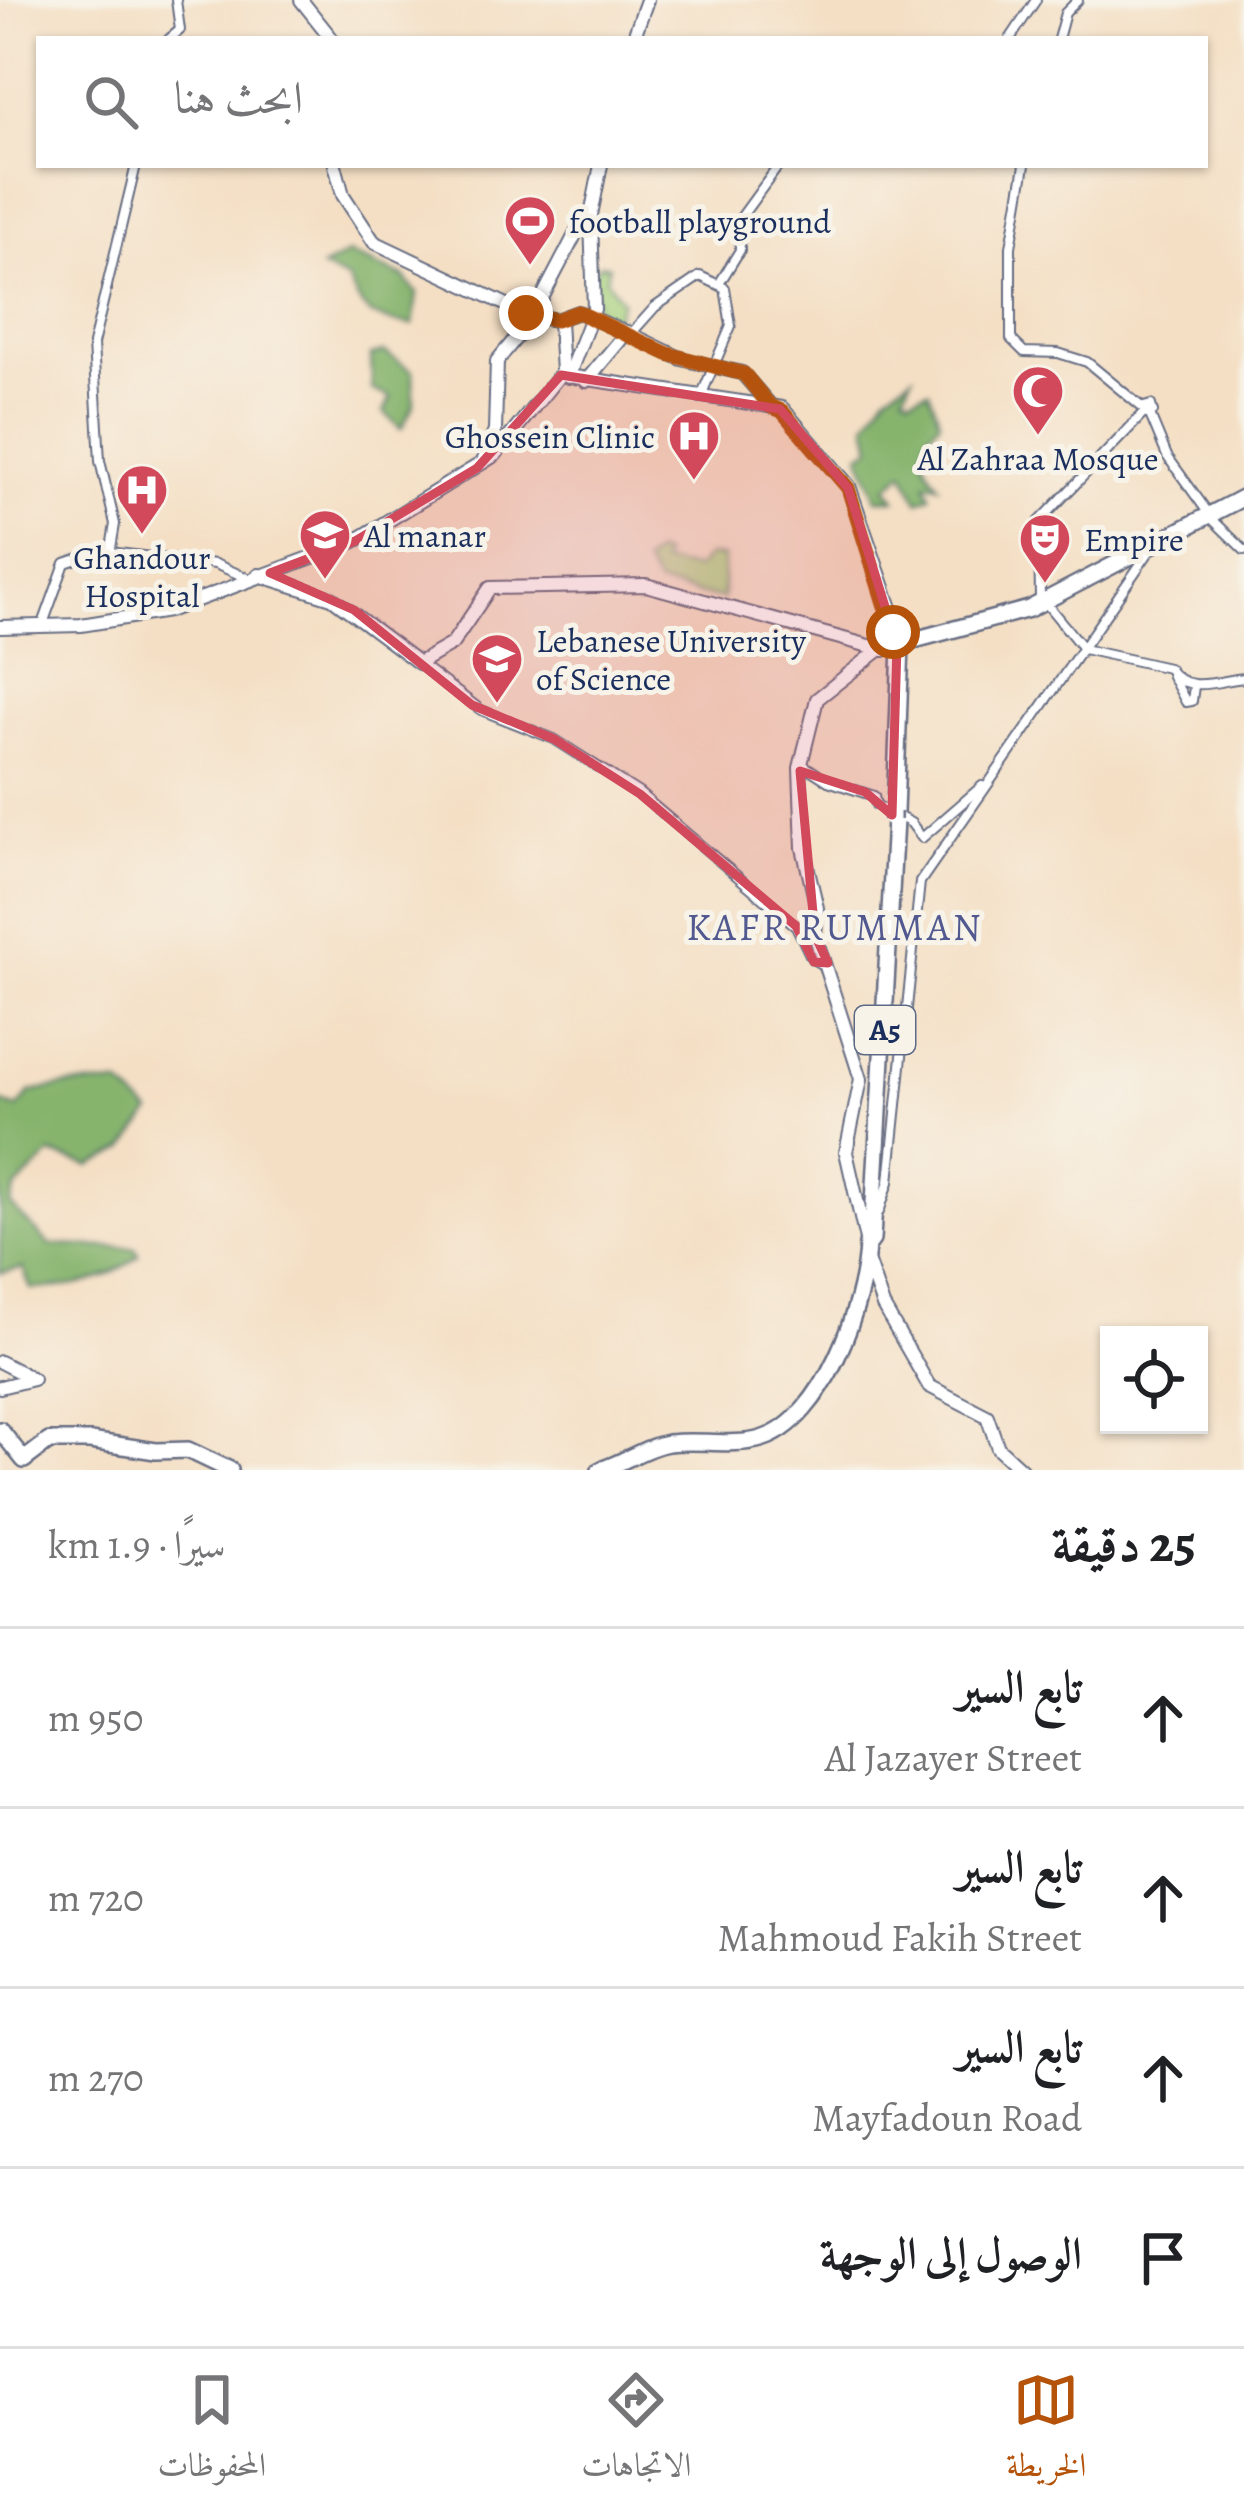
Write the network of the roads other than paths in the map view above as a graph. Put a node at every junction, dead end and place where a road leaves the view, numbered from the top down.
1 (176, 0) edge
2 (301, 0) edge
3 (647, 0) edge
4 (1036, 0) edge
5 (1078, 0) edge
6 (172, 36) edge
7 (330, 36) edge
8 (634, 36) edge
9 (1012, 36) edge
10 (1059, 36) edge
11 (135, 168) edge
12 (336, 168) edge
13 (600, 168) edge
14 (777, 168) edge
15 (1024, 168) edge
16 (587, 220) junction
17 (719, 284) junction
18 (564, 313) junction
19 (630, 334) junction
20 (715, 366) junction
21 (564, 376) junction
22 (586, 380) junction
23 (700, 397) junction
24 (768, 404) junction
25 (1144, 411) junction
26 (483, 464) junction
27 (1244, 496) edge
28 (1209, 515) junction
29 (1175, 533) junction
30 (1244, 550) edge
31 (110, 552) junction
32 (1148, 552) junction
33 (259, 577) junction
34 (1038, 604) junction
35 (1058, 620) junction
36 (43, 624) junction
37 (0, 627) edge
38 (887, 645) junction
39 (1083, 647) junction
40 (419, 663) junction
41 (1172, 674) junction
42 (1244, 678) edge
43 (1194, 686) junction
44 (800, 764) junction
45 (986, 783) junction
46 (828, 963) junction
47 (868, 1244) junction
48 (0, 1362) edge
49 (0, 1387) edge
50 (806, 1406) junction
51 (0, 1430) edge
52 (230, 1470) edge
53 (600, 1470) edge
54 (613, 1470) edge
55 (1022, 1470) edge

1 - 6 street
2 - 7 main road
3 - 8 main road
4 - 9 street
5 - 10 street
11 - 31 street
12 - 18 main road
13 - 16 main road
14 - 17 street
15 - 25 street
16 - 18 main road
16 - 18 main road
17 - 19 street
17 - 20 street
18 - 19 main road
18 - 21 main road
18 - 21 main road
18 - 26 main road
19 - 20 main road
19 - 22 main road
20 - 23 street
20 - 24 main road
21 - 22 main road
21 - 26 main road
22 - 23 main road
23 - 24 main road
24 - 38 main road
25 - 28 street
25 - 34 street
26 - 33 main road
27 - 28 highway
28 - 29 highway
28 - 30 street
29 - 32 highway
29 - 34 highway
31 - 33 street
31 - 36 street
32 - 34 highway
32 - 39 street
33 - 36 main road
33 - 40 main road
34 - 35 street
34 - 35 street
34 - 38 highway
35 - 39 street
36 - 37 main road
38 - 40 main road
38 - 44 main road
38 - 47 highway, A5
39 - 41 street
39 - 45 street
40 - 46 street
41 - 43 street
41 - 43 street
42 - 43 street
44 - 45 street
44 - 46 main road
45 - 47 street
46 - 47 main road
47 - 50 highway, A5
47 - 55 main road
48 - 49 main road
50 - 53 highway
50 - 54 highway
51 - 52 highway

